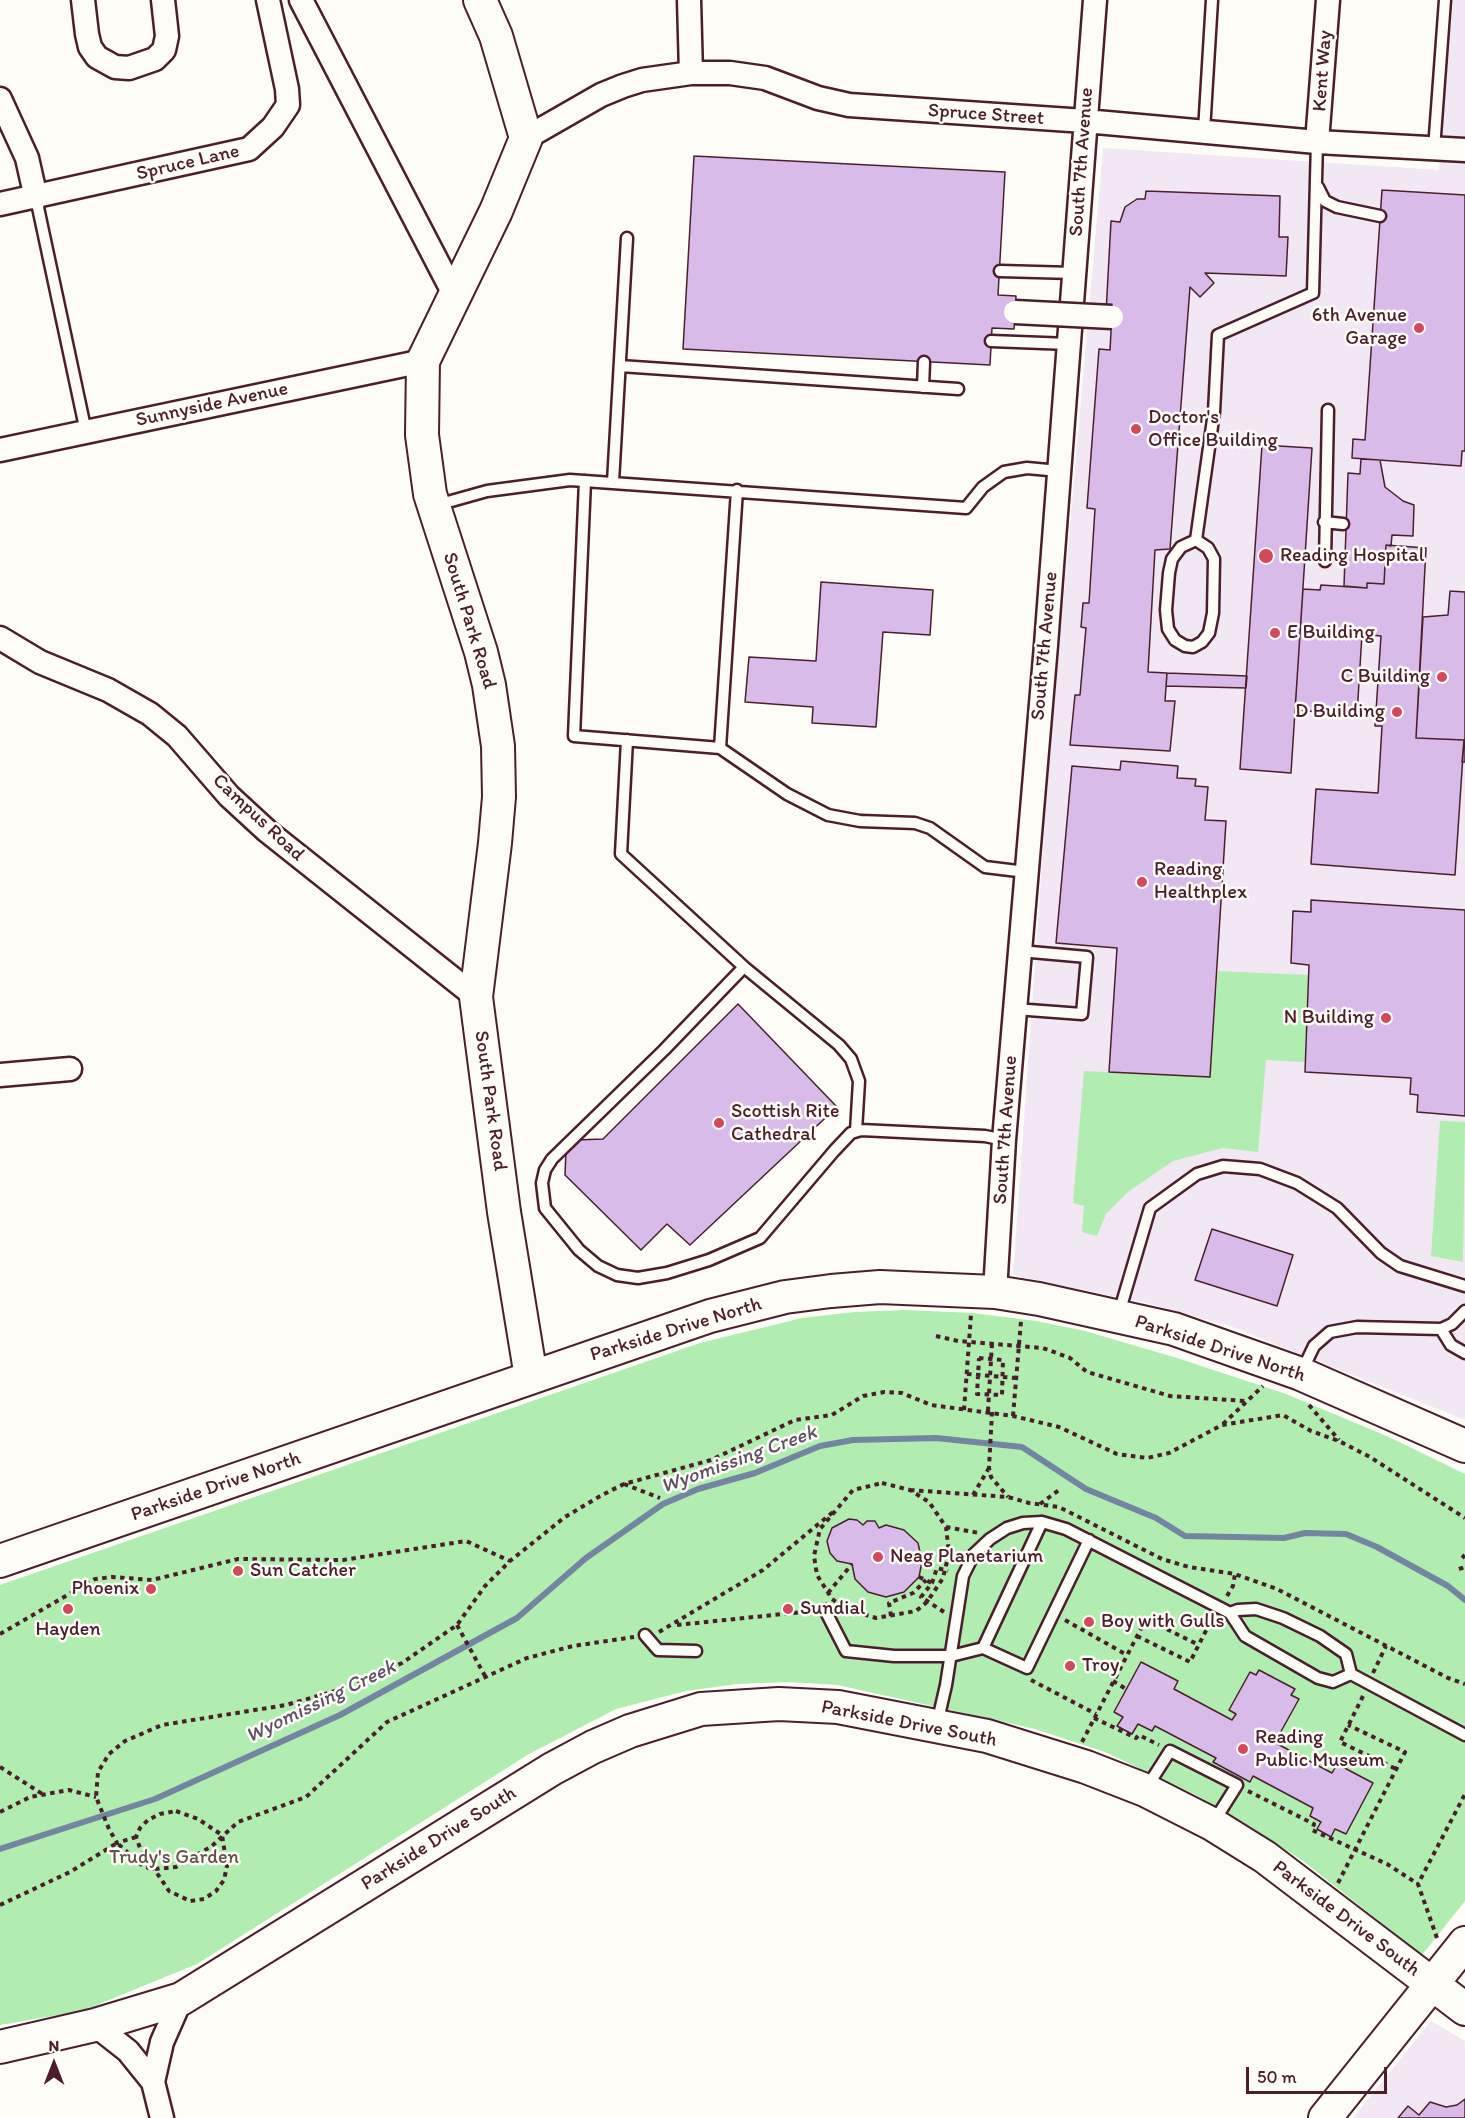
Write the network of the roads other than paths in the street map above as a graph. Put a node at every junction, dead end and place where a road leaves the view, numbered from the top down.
1 (83, 0) edge
2 (163, 0) edge
3 (268, 0) edge
4 (301, 0) edge
5 (480, 0) edge
6 (689, 0) edge
7 (1095, 0) edge
8 (1212, 0) edge
9 (1328, 0) edge
10 (1445, 0) edge
11 (691, 74) junction
12 (0, 99) edge
13 (1085, 121) junction
14 (1204, 131) junction
15 (526, 138) junction
16 (1317, 142) junction
17 (1434, 149) junction
18 (1465, 150) edge
19 (1317, 186) junction
20 (36, 198) junction
21 (0, 204) edge
22 (1380, 216) dead end
23 (627, 238) dead end
24 (1000, 271) dead end
25 (1073, 273) junction
26 (454, 294) junction
27 (1015, 312) dead end
28 (1112, 317) dead end
29 (991, 341) dead end
30 (1069, 344) junction
31 (423, 361) junction
32 (924, 362) dead end
33 (620, 366) junction
34 (923, 387) junction
35 (958, 389) dead end
36 (1328, 410) dead end
37 (86, 432) junction
38 (0, 450) edge
39 (1059, 471) junction
40 (585, 481) junction
41 (613, 482) junction
42 (737, 490) junction
43 (433, 506) junction
44 (1324, 522) junction
45 (1343, 524) dead end
46 (1196, 540) junction
47 (1325, 561) dead end
48 (0, 638) edge
49 (627, 740) junction
50 (720, 748) junction
51 (1026, 872) junction
52 (1020, 951) junction
53 (744, 967) junction
54 (476, 997) junction
55 (1015, 1008) junction
56 (70, 1069) dead end
57 (0, 1075) edge
58 (856, 1131) junction
59 (1004, 1140) junction
60 (1465, 1286) edge
61 (983, 1300) junction
62 (1465, 1311) edge
63 (1118, 1316) junction
64 (1441, 1329) junction
65 (1465, 1353) edge
66 (531, 1377) junction
67 (1291, 1379) junction
68 (1465, 1446) edge
69 (1042, 1522) junction
70 (1089, 1540) junction
71 (0, 1561) edge
72 (825, 1610) road end
73 (1230, 1613) junction
74 (645, 1635) road end
75 (983, 1648) junction
76 (696, 1651) dead end
77 (951, 1656) junction
78 (1351, 1674) junction
79 (937, 1725) junction
80 (1465, 1735) edge
81 (1145, 1790) junction
82 (1212, 1824) junction
83 (1452, 1942) edge
84 (1430, 1984) junction
85 (181, 1999) junction
86 (1465, 2009) edge
87 (95, 2025) junction
88 (0, 2048) edge
89 (153, 2082) junction
90 (162, 2118) edge
91 (1325, 2118) edge

1 - 2 street
3 - 20 street, Spruce Lane
4 - 26 street
5 - 15 street
6 - 11 street
7 - 13 street, South 7th Avenue
8 - 14 lane
9 - 16 street, Kent Way
10 - 17 lane
11 - 13 street, Spruce Street
11 - 15 street, Spruce Street
12 - 20 street
13 - 14 street, Spruce Street
13 - 25 street, South 7th Avenue
14 - 16 street, Spruce Street
15 - 26 street, South Park Road
16 - 17 street, Spruce Street
16 - 19 lane
17 - 18 street, Spruce Street
19 - 22 lane
19 - 46 lane
20 - 21 street, Spruce Lane
20 - 37 lane
23 - 33 lane
24 - 25 lane
25 - 30 street, South 7th Avenue
26 - 31 street, South Park Road
27 - 28 street, bridge
29 - 30 lane
30 - 39 street, South 7th Avenue
31 - 37 street, Sunnyside Avenue
31 - 43 street, South Park Road
32 - 34 lane
33 - 34 lane
33 - 41 lane
34 - 35 lane
36 - 44 lane
37 - 38 street, Sunnyside Avenue
39 - 42 lane
39 - 51 street, South 7th Avenue
40 - 41 lane
40 - 43 lane
40 - 49 lane
41 - 42 lane
42 - 50 lane
43 - 54 street, South Park Road
44 - 45 lane
44 - 47 lane
46 - 46 lane
48 - 54 street, Campus Road
49 - 50 lane
49 - 53 lane
50 - 51 lane
51 - 52 street, South 7th Avenue
52 - 55 street, South 7th Avenue
52 - 55 lane
53 - 58 lane
53 - 58 lane
54 - 66 street, South Park Road
55 - 59 street, South 7th Avenue
56 - 57 street
58 - 59 lane
59 - 61 street, South 7th Avenue
60 - 63 lane
61 - 63 street, Parkside Drive North
61 - 66 street, Parkside Drive North
62 - 64 lane
63 - 67 street, Parkside Drive North
64 - 65 lane
64 - 67 lane
66 - 71 street, Parkside Drive North
67 - 68 street, Parkside Drive North
69 - 70 lane
69 - 75 lane
69 - 77 lane
70 - 73 lane
70 - 75 lane
72 - 77 lane
73 - 78 lane
73 - 78 lane
74 - 76 lane
75 - 77 lane
77 - 79 lane
78 - 80 lane
79 - 81 street, Parkside Drive South
79 - 85 street, Parkside Drive South
81 - 82 street, Parkside Drive South
81 - 82 lane
82 - 84 street, Parkside Drive South
83 - 84 street
84 - 86 street, Parkside Drive South
84 - 91 street
85 - 87 street, Parkside Drive South
85 - 89 street
87 - 88 street, Parkside Drive South
87 - 89 street
89 - 90 street

